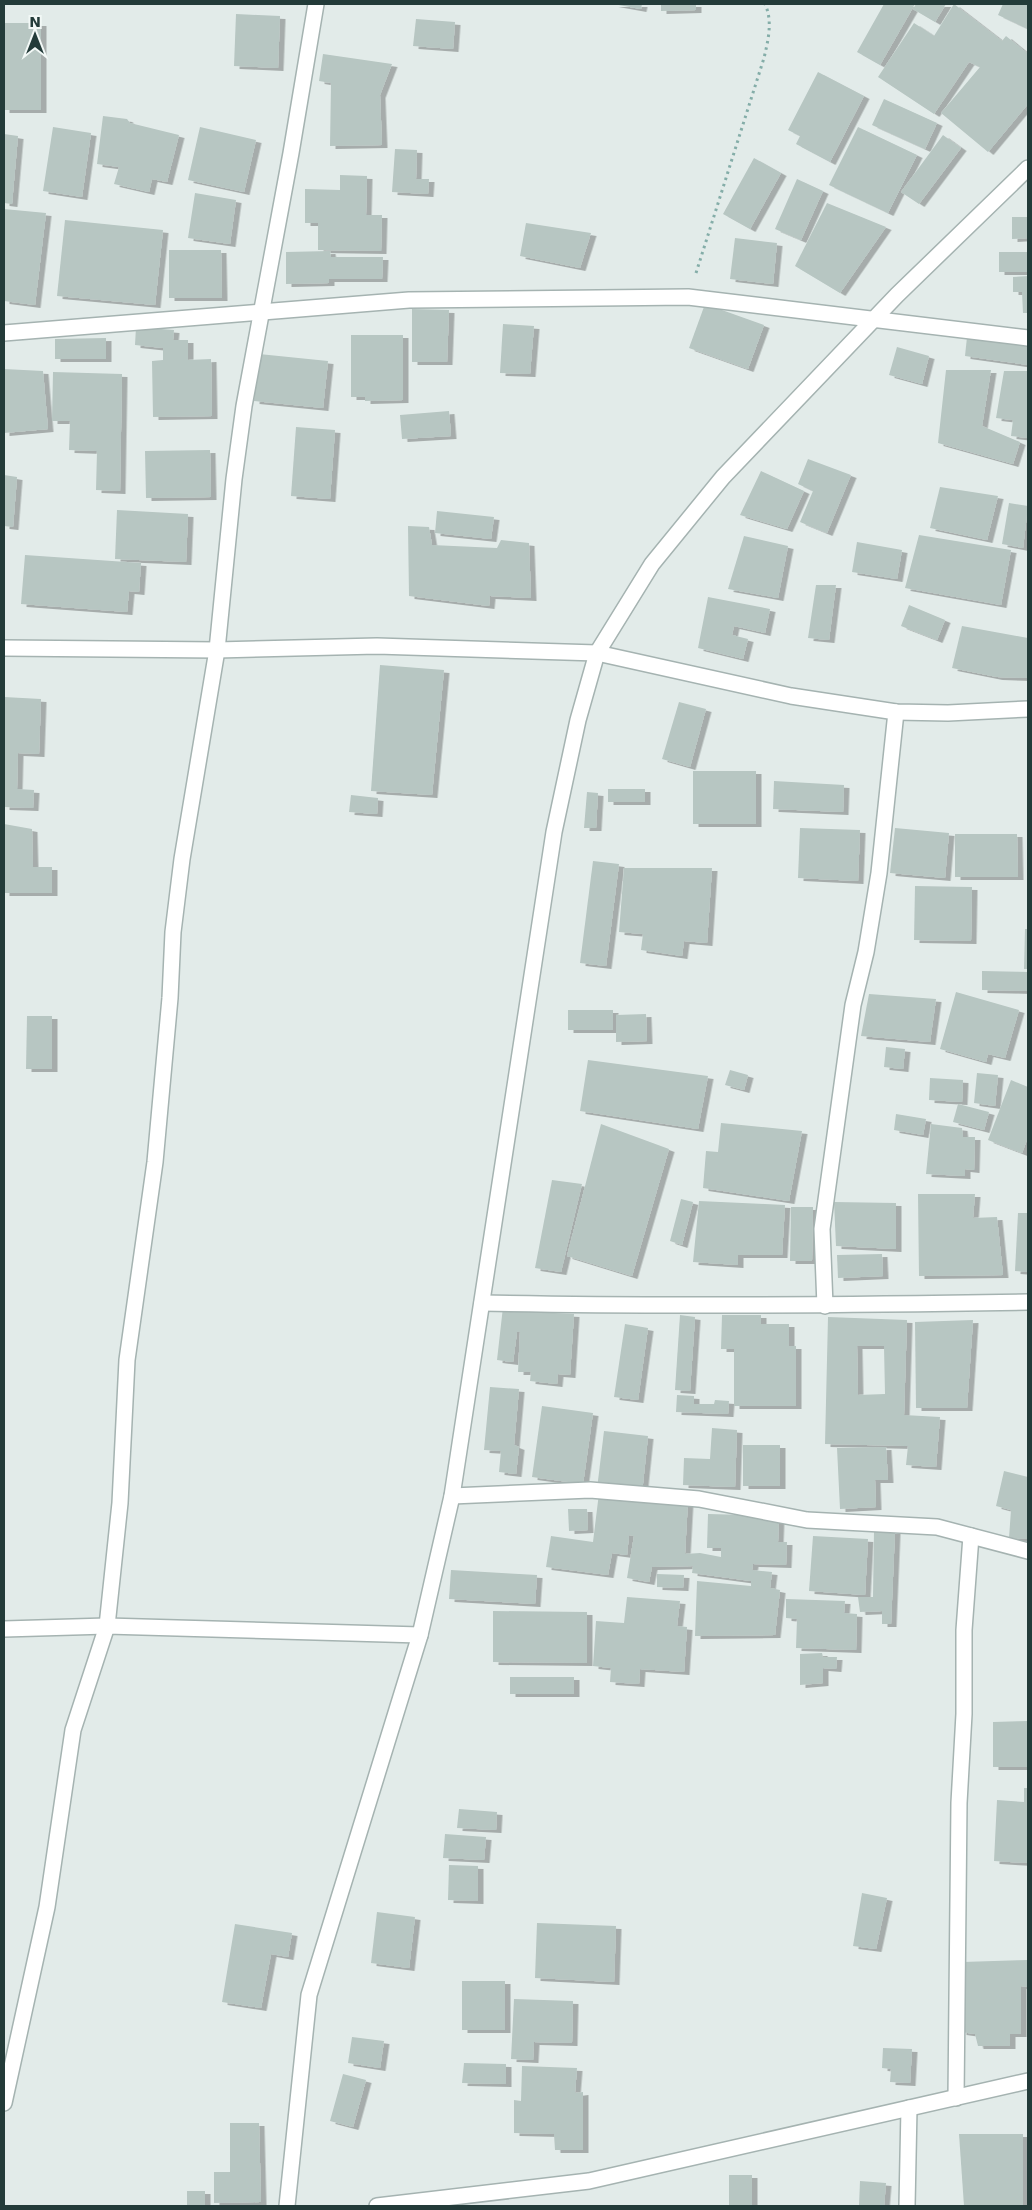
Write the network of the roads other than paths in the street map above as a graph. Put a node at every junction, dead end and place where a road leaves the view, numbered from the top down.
1 (316, 4) edge
2 (1028, 168) edge
3 (260, 313) junction
4 (875, 320) junction
5 (4, 333) edge
6 (1028, 338) edge
7 (4, 648) edge
8 (217, 650) junction
9 (597, 653) junction
10 (1028, 709) edge
11 (896, 712) junction
12 (1028, 1302) edge
13 (482, 1303) junction
14 (824, 1306) junction
15 (452, 1496) junction
16 (971, 1536) junction
17 (1028, 1551) edge
18 (107, 1626) junction
19 (4, 1629) edge
20 (420, 1635) junction
21 (1028, 2081) edge
22 (956, 2098) junction
23 (4, 2103) edge
24 (909, 2108) junction
25 (287, 2206) edge
26 (377, 2206) edge
27 (907, 2206) edge

1 - 3 street
2 - 4 street
3 - 4 street
3 - 5 street
3 - 8 street
4 - 6 street
4 - 9 street
7 - 8 street
8 - 9 street
8 - 18 street
9 - 11 street
9 - 13 street
10 - 11 street
11 - 14 street
12 - 14 street
13 - 14 street
13 - 15 street
15 - 16 street
15 - 20 street
16 - 17 street
16 - 22 street
18 - 19 street
18 - 20 street
18 - 23 street
20 - 25 street
21 - 22 street
22 - 24 street
24 - 26 street
24 - 27 street

